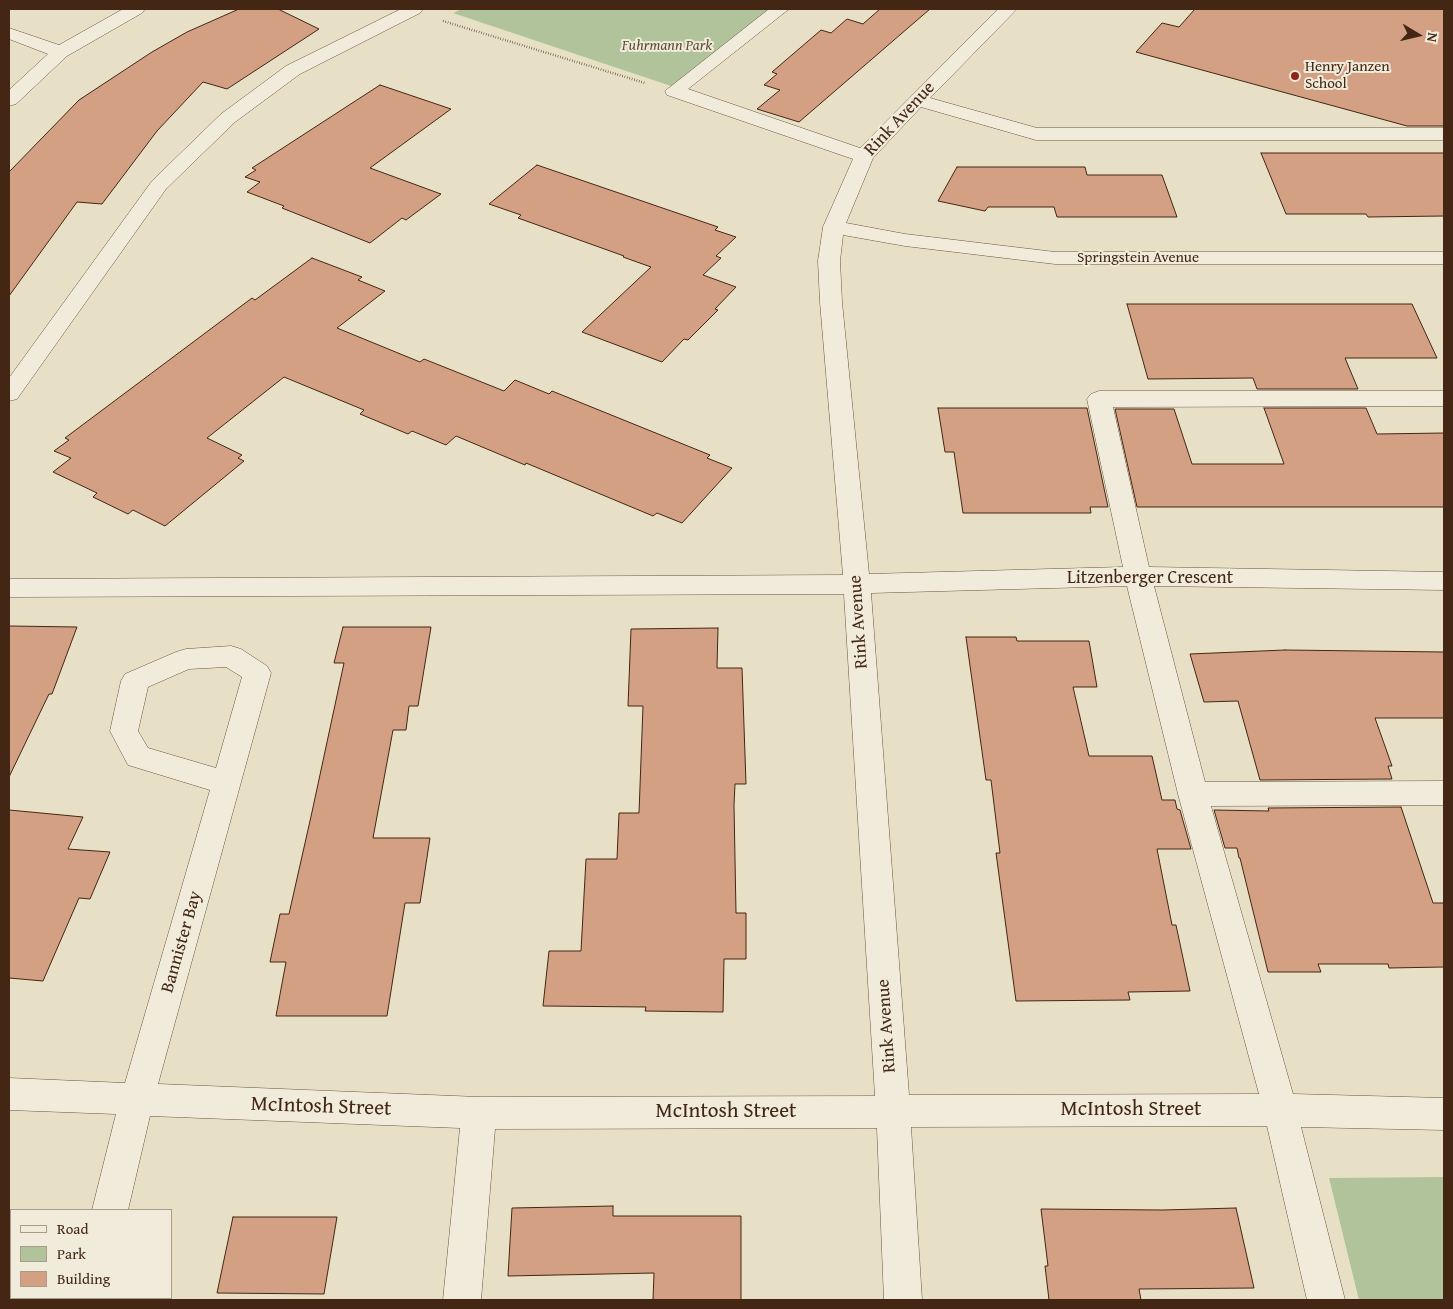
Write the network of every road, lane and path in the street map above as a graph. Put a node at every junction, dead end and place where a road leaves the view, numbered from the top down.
1 (136, 9) edge
2 (780, 9) edge
3 (1008, 9) edge
4 (409, 10) edge
5 (9, 33) edge
6 (60, 52) junction
7 (674, 92) junction
8 (9, 100) edge
9 (917, 100) junction
10 (1444, 134) edge
11 (864, 156) junction
12 (834, 227) junction
13 (1444, 258) edge
14 (9, 394) edge
15 (1444, 398) edge
16 (1138, 576) junction
17 (1444, 581) edge
18 (857, 584) junction
19 (9, 588) edge
20 (227, 783) junction
21 (1444, 793) edge
22 (1194, 794) junction
23 (9, 1094) edge
24 (137, 1100) junction
25 (893, 1110) junction
26 (1280, 1110) junction
27 (479, 1113) junction
28 (1444, 1114) edge
29 (110, 1209) edge
30 (462, 1300) edge
31 (902, 1300) edge
32 (1326, 1300) edge

1 - 6 street
2 - 7 street
3 - 9 street, Rink Avenue
4 - 7 path
4 - 14 street
5 - 6 street
6 - 8 street
7 - 11 street
9 - 10 street
9 - 11 street, Rink Avenue
11 - 12 street, Rink Avenue
12 - 13 street, Springstein Avenue
12 - 18 street, Rink Avenue
15 - 16 street
16 - 17 street, Litzenberger Crescent
16 - 18 street, Litzenberger Crescent
16 - 22 street
18 - 19 street, Litzenberger Crescent
18 - 25 street, Rink Avenue
20 - 20 street, Bannister Bay
20 - 24 street, Bannister Bay
21 - 22 street
22 - 26 street
23 - 24 street, McIntosh Street
24 - 27 street, McIntosh Street
24 - 29 street, Bannister Bay
25 - 26 street, McIntosh Street
25 - 27 street, McIntosh Street
25 - 31 street, Rink Avenue
26 - 28 street, McIntosh Street
26 - 32 street
27 - 30 street

